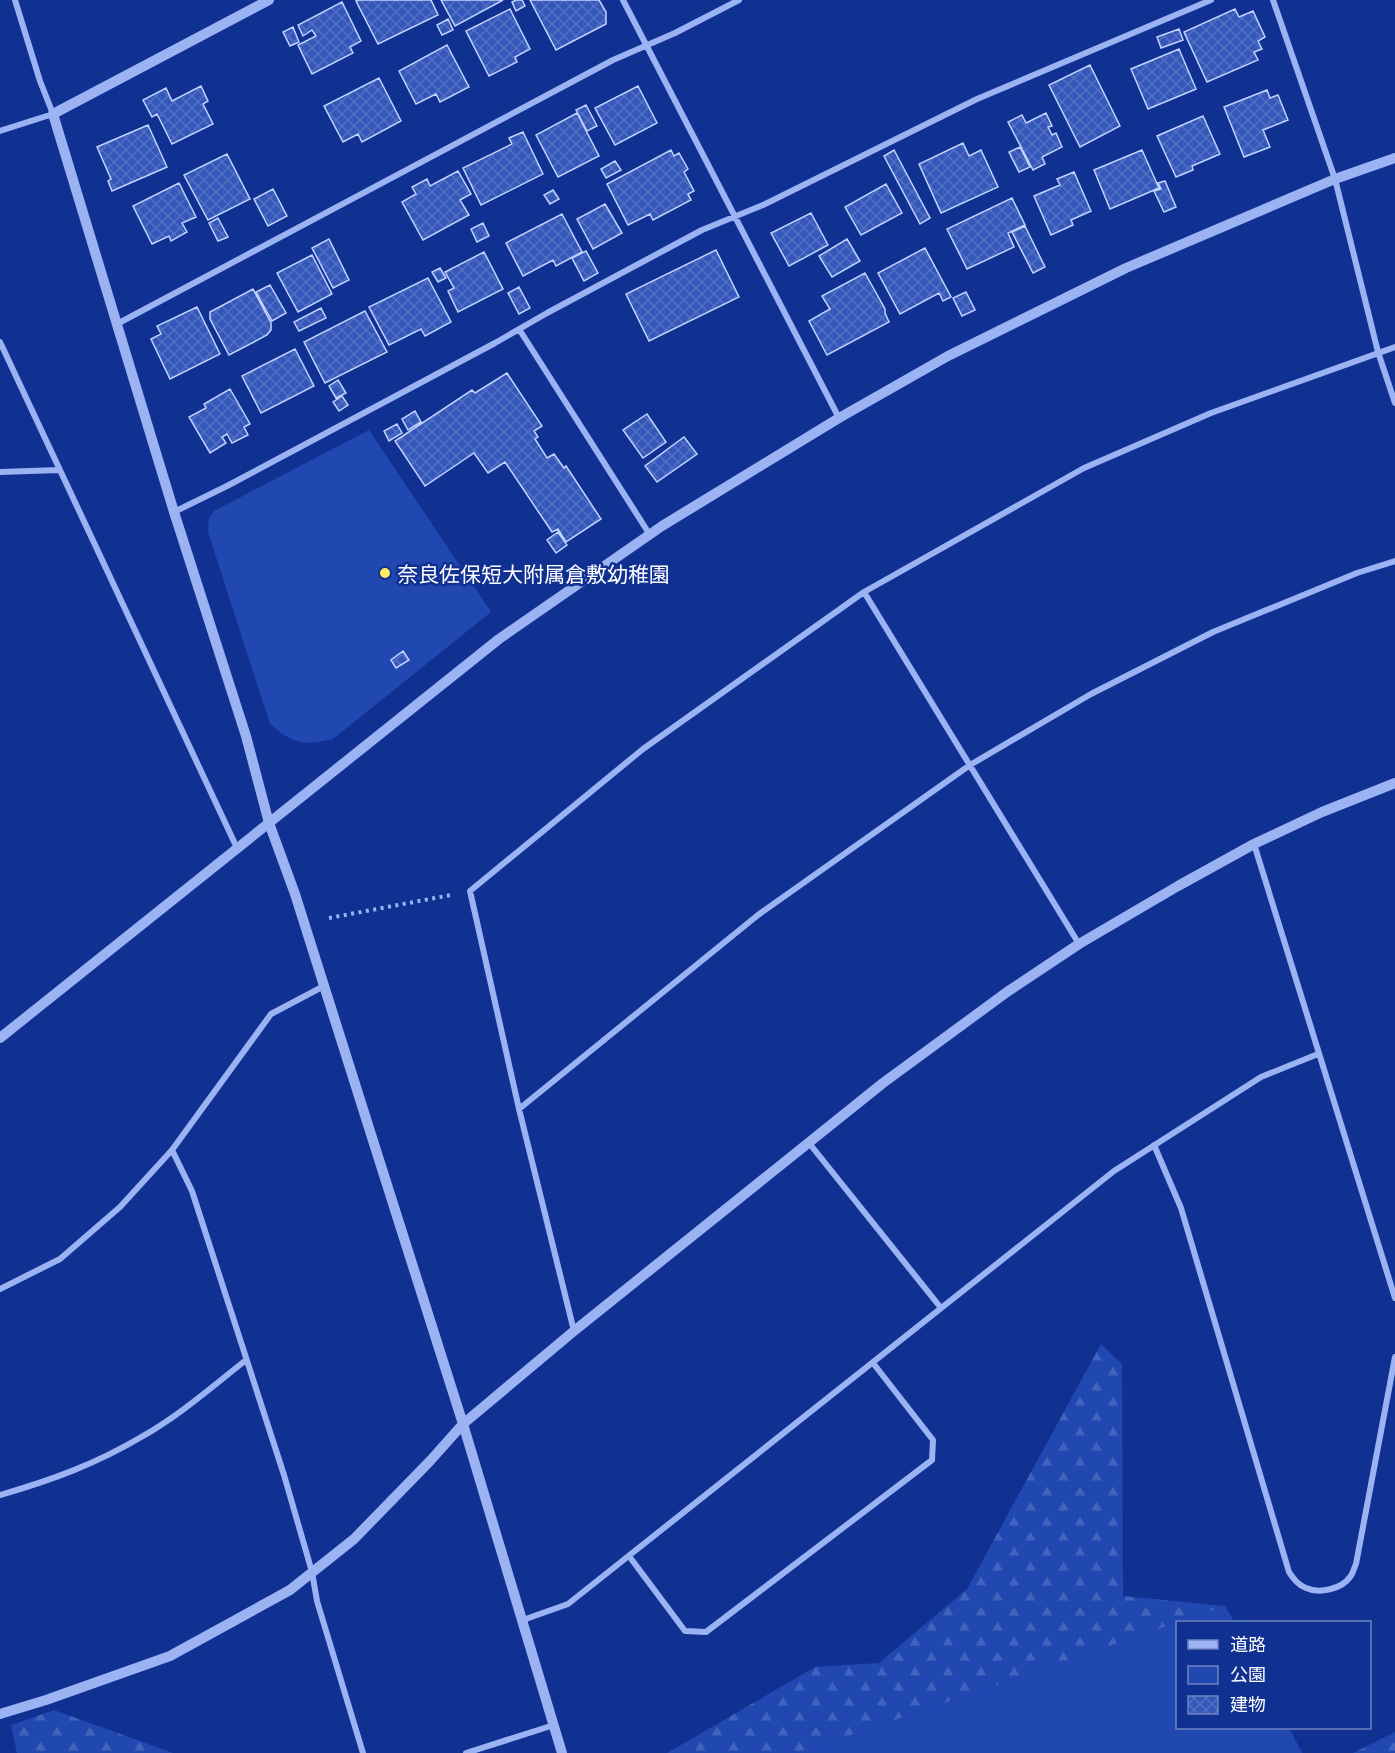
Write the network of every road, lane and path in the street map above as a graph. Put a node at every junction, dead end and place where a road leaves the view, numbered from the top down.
1 (15, 0) edge
2 (269, 0) edge
3 (622, 0) edge
4 (739, 0) edge
5 (1211, 0) edge
6 (1273, 0) edge
7 (647, 46) junction
8 (53, 114) junction
9 (0, 131) edge
10 (1395, 158) edge
11 (1335, 179) junction
12 (735, 216) junction
13 (117, 324) junction
14 (519, 329) junction
15 (0, 342) edge
16 (1395, 347) edge
17 (1378, 352) junction
18 (1395, 404) edge
19 (839, 418) junction
20 (60, 470) junction
21 (0, 472) edge
22 (174, 512) junction
23 (650, 535) junction
24 (1395, 561) edge
25 (864, 592) junction
26 (970, 765) junction
27 (1395, 783) edge
28 (269, 823) junction
29 (1254, 844) junction
30 (237, 848) junction
31 (470, 891) junction
32 (329, 918) dead end
33 (1079, 944) junction
34 (325, 986) junction
35 (0, 1038) edge
36 (1318, 1054) junction
37 (519, 1109) junction
38 (809, 1143) junction
39 (1154, 1145) junction
40 (172, 1150) junction
41 (0, 1289) edge
42 (1395, 1298) edge
43 (941, 1308) junction
44 (574, 1331) junction
45 (1395, 1357) edge
46 (246, 1360) junction
47 (873, 1363) junction
48 (463, 1424) junction
49 (0, 1495) edge
50 (629, 1556) junction
51 (312, 1572) junction
52 (523, 1620) junction
53 (0, 1714) edge
54 (554, 1725) junction
55 (363, 1753) edge
56 (466, 1753) edge
57 (562, 1753) edge

1 - 8 street
2 - 8 street
3 - 7 street
4 - 7 street
5 - 12 street
6 - 11 street
7 - 12 street
7 - 13 street
8 - 9 street
8 - 13 street
10 - 11 street
11 - 17 street
11 - 19 street
12 - 14 street
12 - 19 street
13 - 22 street
14 - 22 street
14 - 23 street
15 - 20 street
16 - 17 street
17 - 18 street
17 - 25 street
19 - 23 street
20 - 21 street
20 - 30 street
22 - 28 street
23 - 28 street
24 - 26 street
25 - 26 street
25 - 31 street
26 - 33 street
26 - 37 street
27 - 29 street
28 - 30 street
28 - 34 street
29 - 33 street
29 - 36 street
30 - 35 street
31 - 32 path
31 - 37 street
33 - 38 street
34 - 40 street
34 - 48 street
36 - 39 street
36 - 42 street
37 - 44 street
38 - 43 street
38 - 44 street
39 - 43 street
39 - 45 street
40 - 41 street
40 - 46 street
43 - 47 street
44 - 48 street
46 - 49 street
46 - 51 street
47 - 50 street
47 - 50 street
48 - 51 street
48 - 52 street
50 - 52 street
51 - 53 street
51 - 55 street
52 - 54 street
54 - 56 street
54 - 57 street

